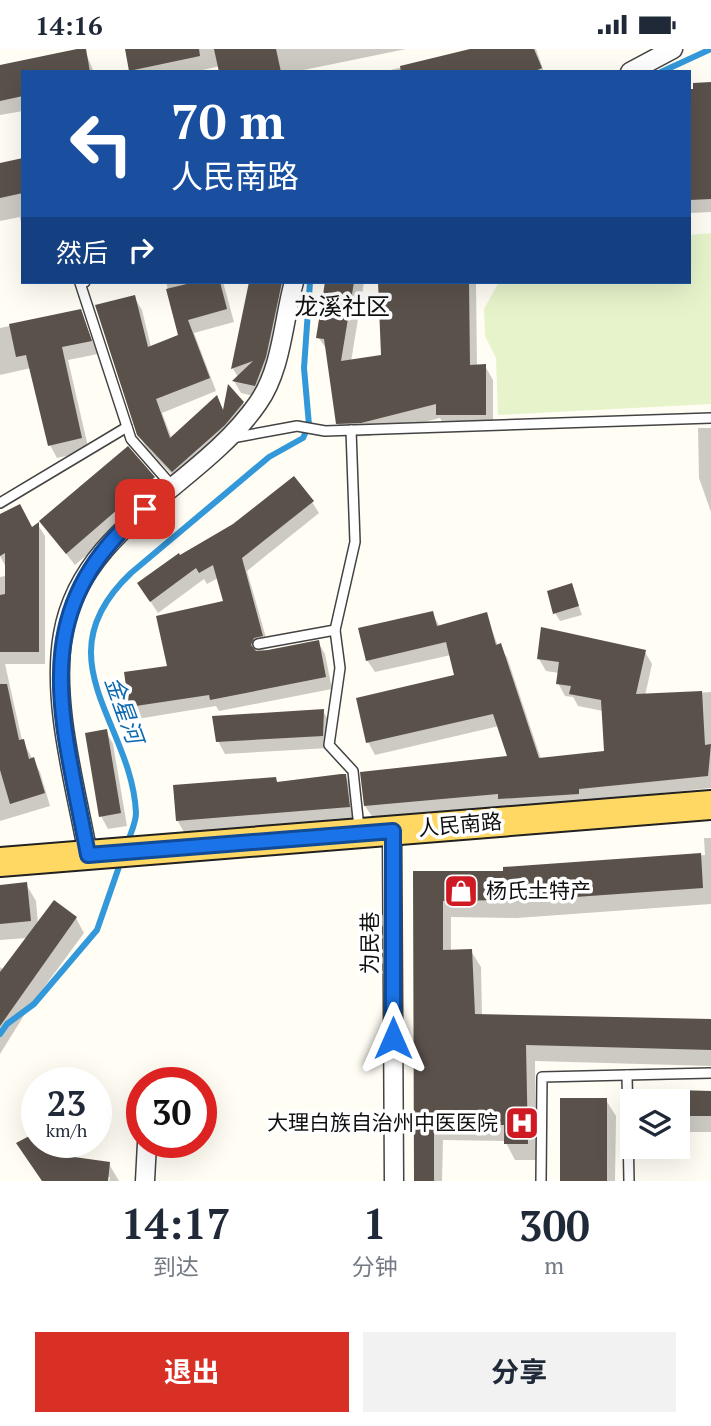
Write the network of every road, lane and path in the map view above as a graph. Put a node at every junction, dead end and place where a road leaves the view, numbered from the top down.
1 (673, 49) edge
2 (634, 70) edge
3 (80, 284) edge
4 (294, 284) edge
5 (711, 418) edge
6 (127, 427) junction
7 (351, 430) junction
8 (226, 439) junction
9 (173, 487) junction
10 (0, 503) edge
11 (335, 630) junction
12 (258, 644) dead end
13 (711, 805) edge
14 (393, 831) junction
15 (359, 833) junction
16 (100, 854) junction
17 (0, 862) edge
18 (711, 1073) edge
19 (627, 1075) junction
20 (146, 1158) edge
21 (145, 1181) edge
22 (394, 1181) edge
23 (541, 1181) edge
24 (629, 1181) edge

1 - 2 street
3 - 6 lane
4 - 8 street
5 - 7 lane
6 - 9 lane
6 - 10 lane
7 - 8 lane
7 - 11 lane
8 - 9 street
9 - 16 street
11 - 12 lane
11 - 15 lane
13 - 14 main road, 人民南路
14 - 15 main road, 人民南路
14 - 22 street, 为民巷
15 - 16 main road, 人民南路
16 - 17 main road, 人民南路
18 - 19 lane
19 - 23 lane
19 - 24 lane
20 - 21 street

